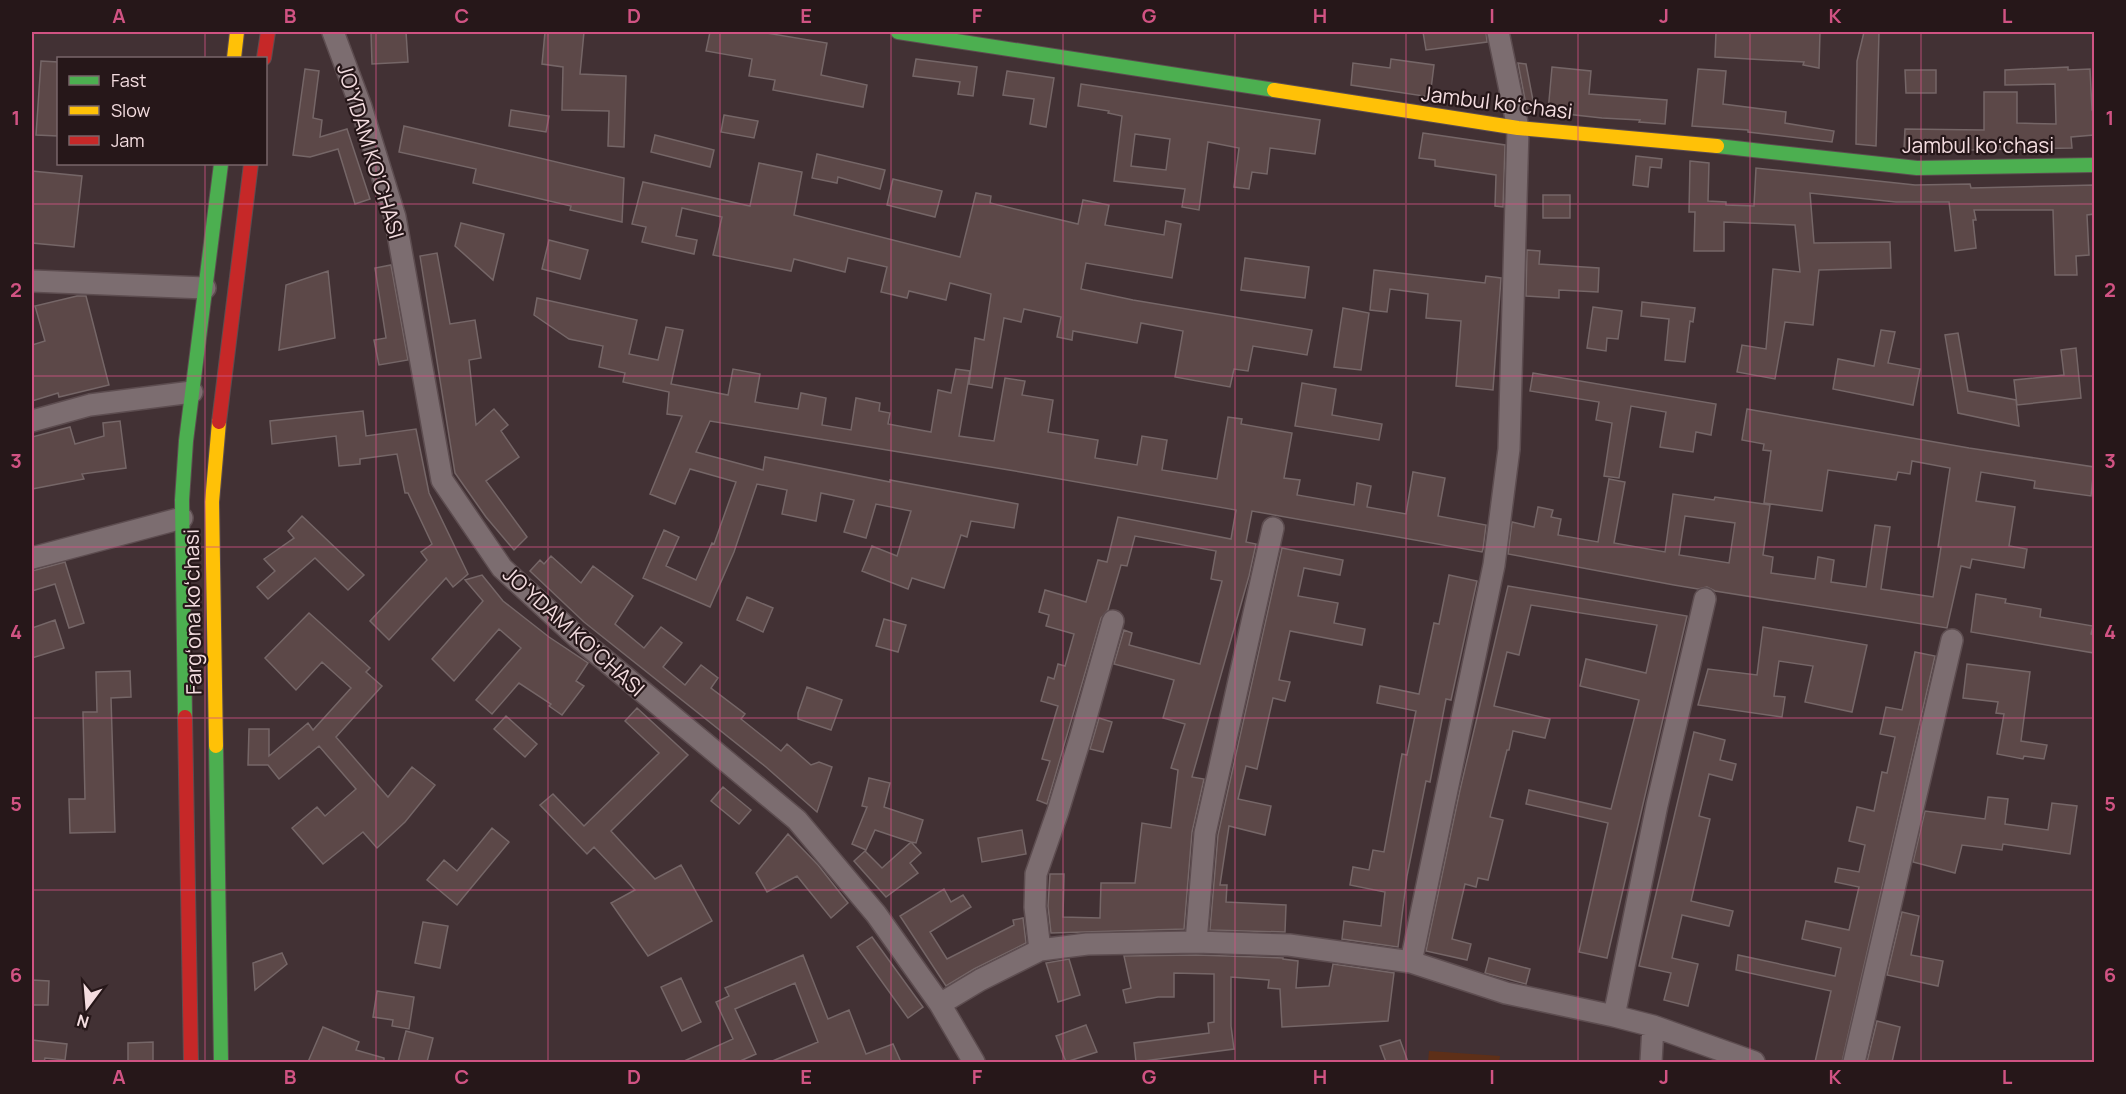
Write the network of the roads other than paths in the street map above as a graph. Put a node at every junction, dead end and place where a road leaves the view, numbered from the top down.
1 (237, 32) edge
2 (268, 32) edge
3 (333, 32) edge
4 (898, 32) edge
5 (1498, 32) edge
6 (234, 57) edge
7 (264, 57) edge
8 (1518, 128) junction
9 (221, 165) edge
10 (251, 165) edge
11 (2094, 165) edge
12 (32, 281) edge
13 (205, 288) junction
14 (192, 392) junction
15 (32, 421) edge
16 (182, 518) junction
17 (1273, 528) dead end
18 (32, 558) edge
19 (1706, 599) dead end
20 (1113, 621) dead end
21 (1952, 640) dead end
22 (1196, 942) junction
23 (1040, 950) junction
24 (1412, 962) junction
25 (940, 1004) junction
26 (1614, 1016) junction
27 (1653, 1026) junction
28 (191, 1062) edge
29 (221, 1062) edge
30 (974, 1062) edge
31 (1651, 1062) edge
32 (1754, 1062) edge
33 (1854, 1062) edge

1 - 6 main road
2 - 7 main road
3 - 25 street, JO'YDAM KO'CHASI
4 - 8 main road, Jambul koʻchasi
5 - 8 street
8 - 11 main road, Jambul koʻchasi
8 - 24 street
9 - 13 main road, Fargʻona koʻchasi
10 - 29 main road, Fargʻona koʻchasi
12 - 13 street
13 - 14 main road, Fargʻona koʻchasi
14 - 15 street
14 - 16 main road, Fargʻona koʻchasi
16 - 18 street
16 - 28 main road, Fargʻona koʻchasi
17 - 22 street
19 - 26 street
20 - 23 street
21 - 33 street
22 - 23 street
22 - 24 street
23 - 25 street
24 - 26 street
25 - 30 street, JO'YDAM KO'CHASI
26 - 27 street
27 - 31 street
27 - 32 street

